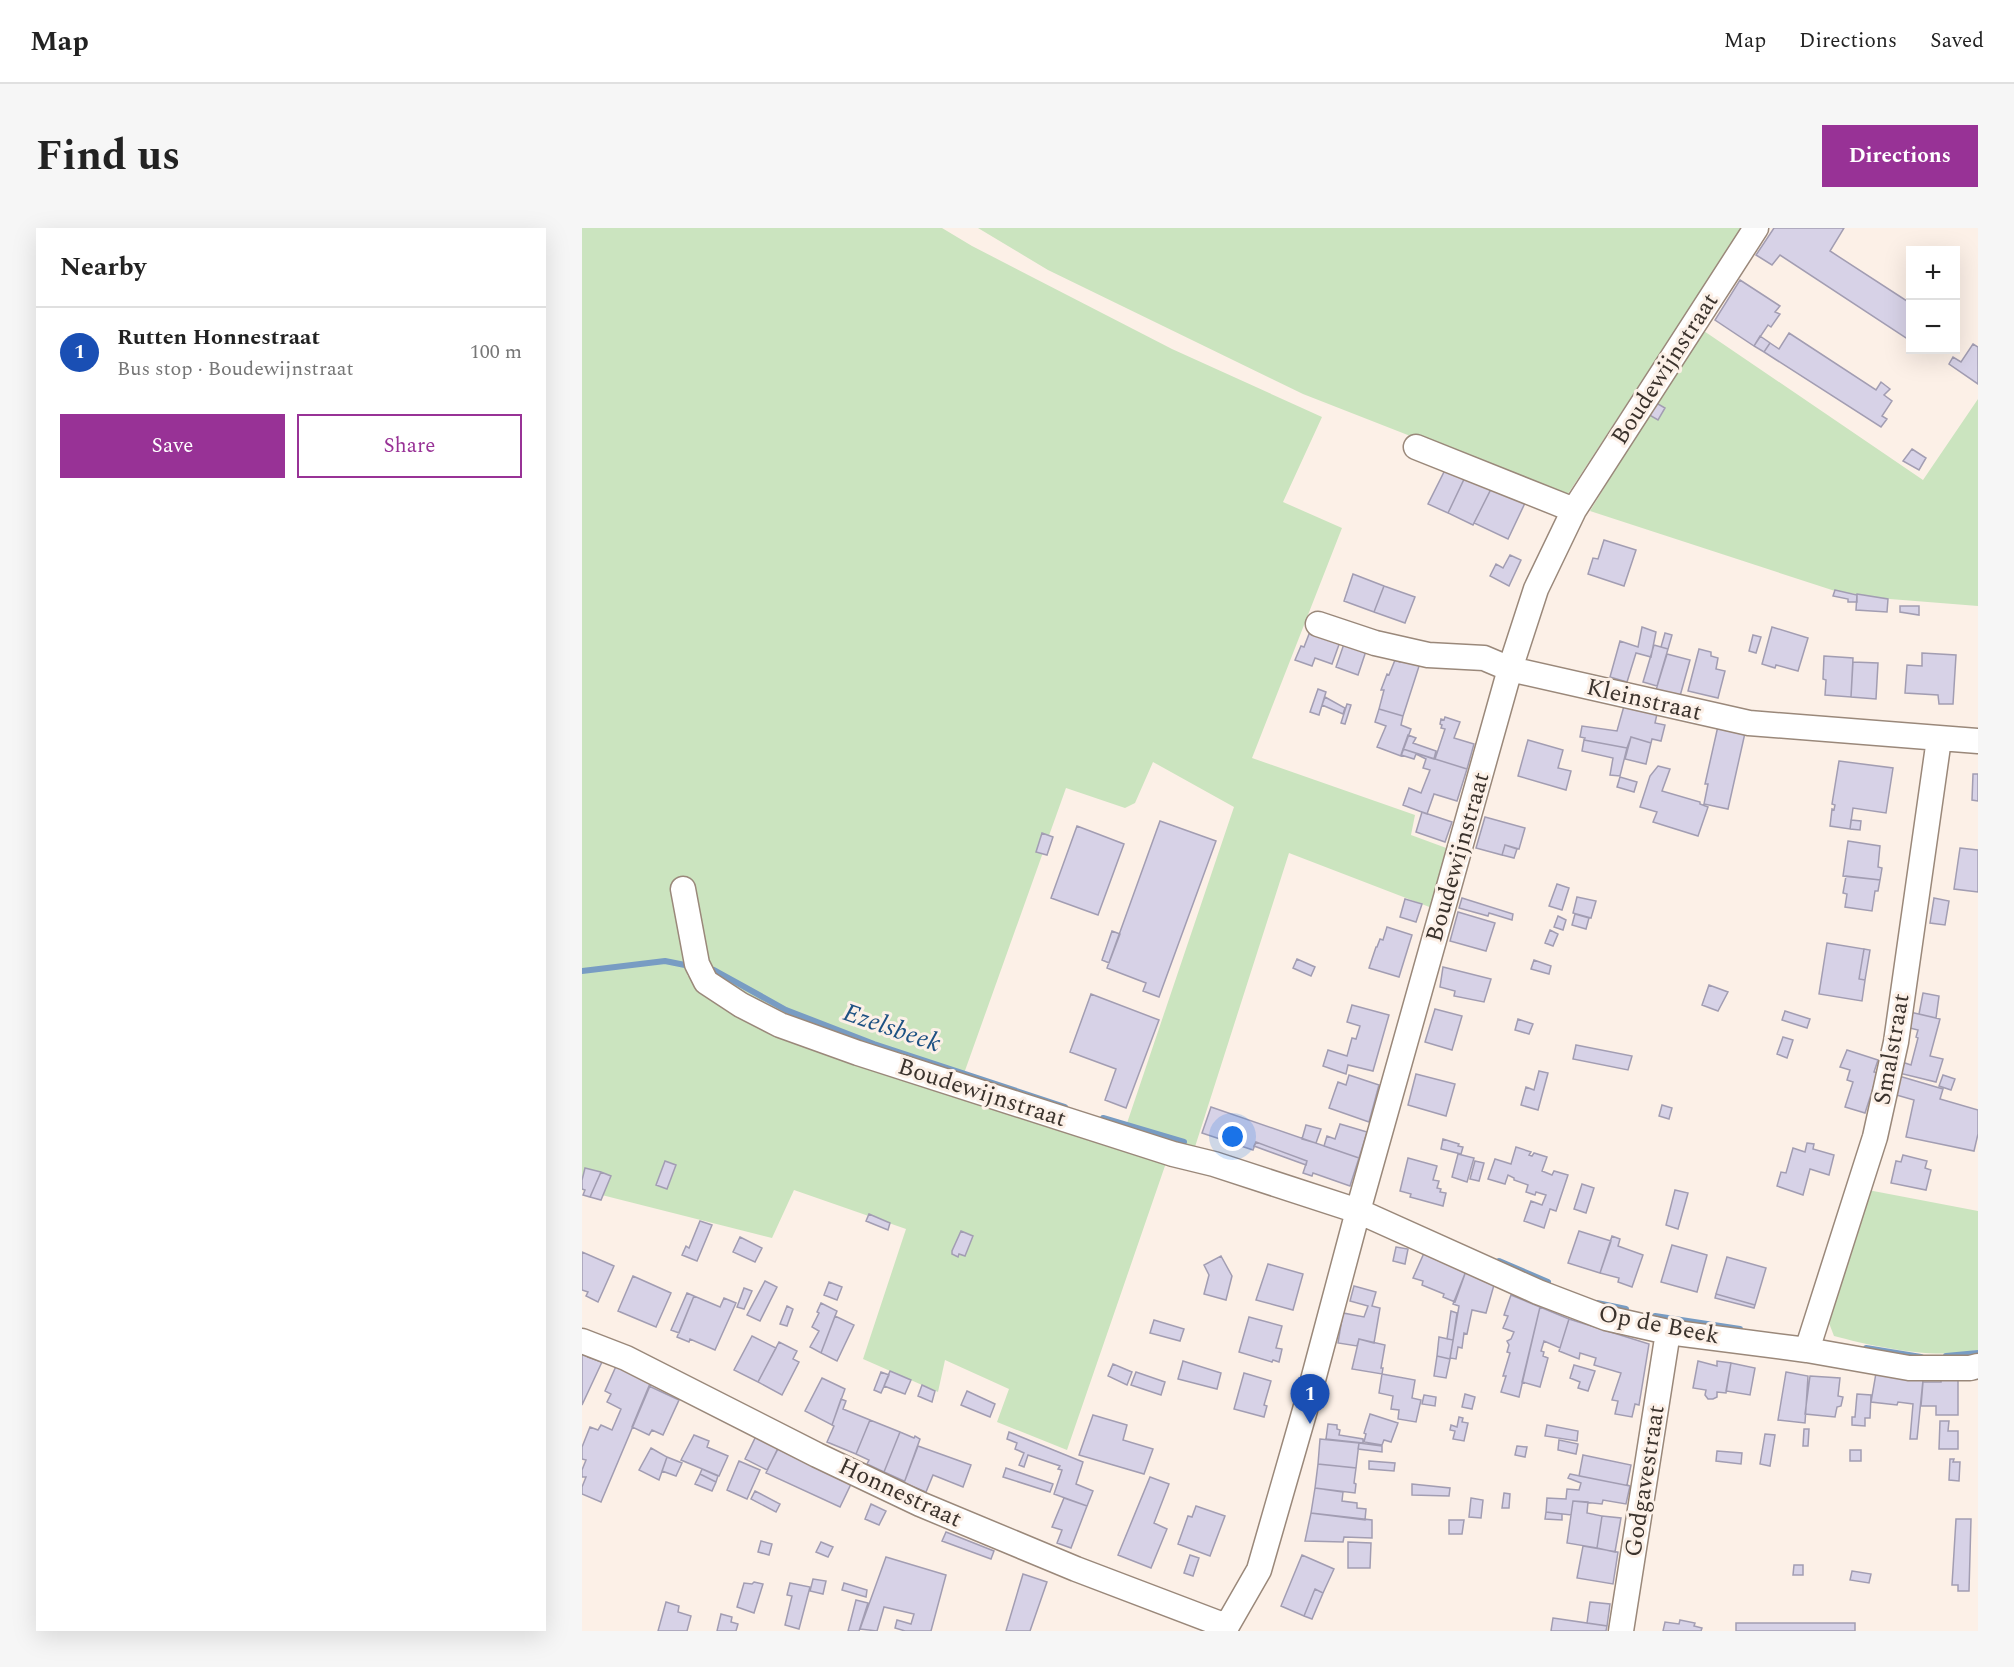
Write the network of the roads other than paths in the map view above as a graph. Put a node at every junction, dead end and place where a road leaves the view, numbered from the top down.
1 (1756, 228) edge
2 (1416, 447) dead end
3 (1574, 510) junction
4 (1318, 624) dead end
5 (1510, 669) junction
6 (1938, 739) junction
7 (1978, 741) edge
8 (683, 889) dead end
9 (1359, 1211) junction
10 (1668, 1332) junction
11 (582, 1341) edge
12 (1807, 1350) junction
13 (1978, 1366) edge
14 (1225, 1629) edge
15 (1621, 1631) edge

1 - 3 street, Boudewijnstraat
2 - 3 street
3 - 5 street, Boudewijnstraat
4 - 5 street, Kleinstraat
5 - 6 street, Kleinstraat
5 - 9 street, Boudewijnstraat
6 - 7 street, Kleinstraat
6 - 12 street, Smalstraat
8 - 9 street, Boudewijnstraat
9 - 10 street, Op de Beek
9 - 14 street, Boudewijnstraat
10 - 12 street, Op de Beek
10 - 15 street, Godgavestraat
11 - 14 street, Honnestraat
12 - 13 street, Op de Beek

